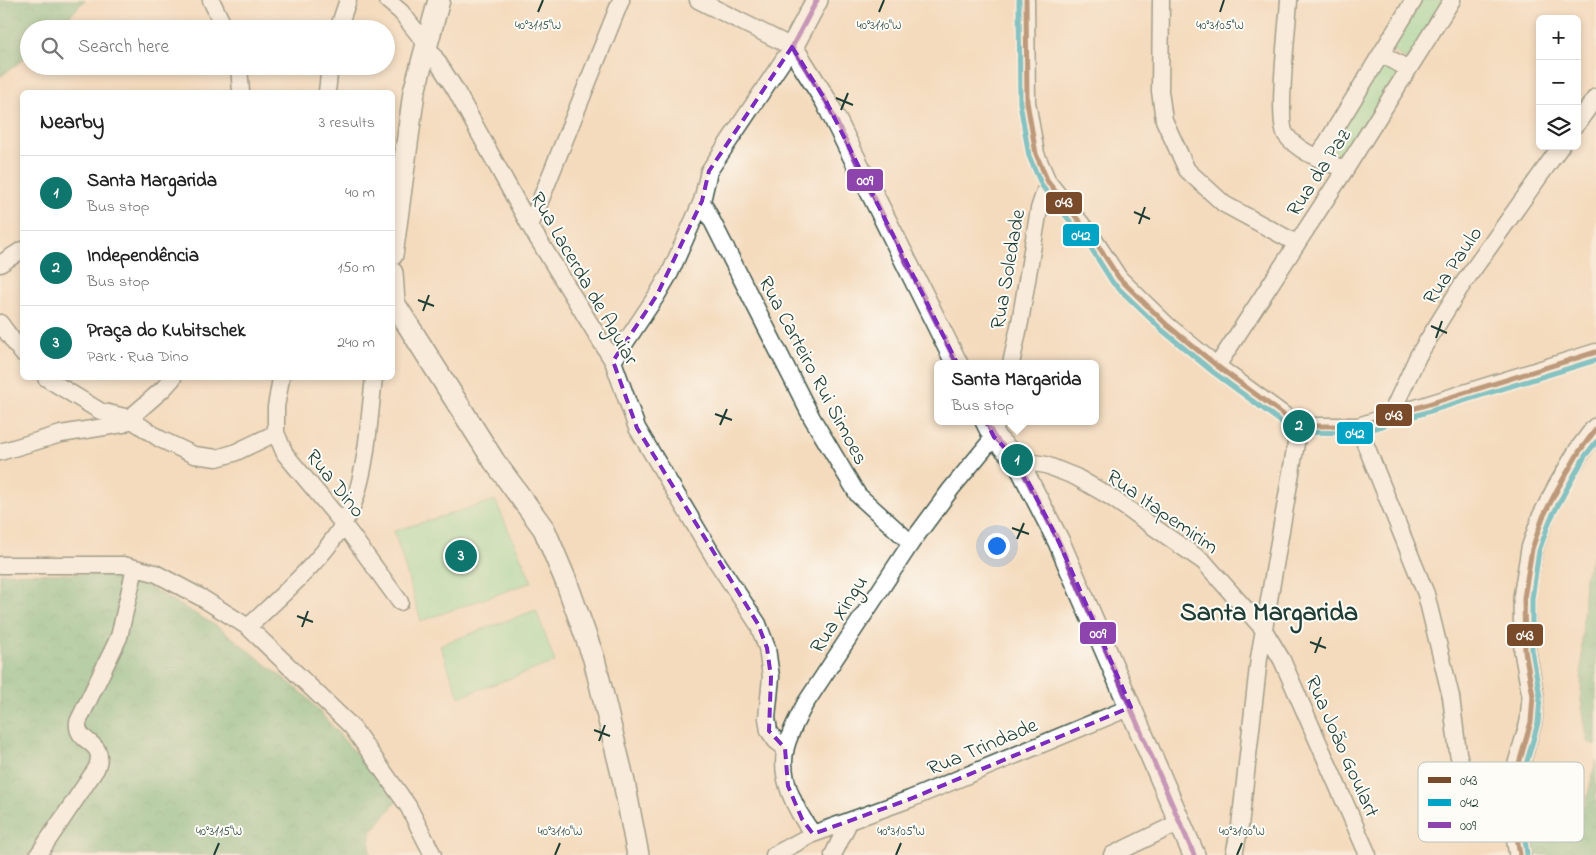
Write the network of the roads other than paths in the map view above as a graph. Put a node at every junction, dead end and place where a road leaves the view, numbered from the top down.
1 (212, 0) edge
2 (348, 0) edge
3 (387, 0) edge
4 (440, 0) edge
5 (620, 0) edge
6 (698, 0) edge
7 (817, 0) edge
8 (1026, 0) edge
9 (1161, 0) edge
10 (1289, 0) edge
11 (1414, 0) edge
12 (1452, 0) edge
13 (221, 20) edge
14 (340, 20) edge
15 (426, 44) junction
16 (792, 47) junction
17 (1382, 54) junction
18 (1408, 69) junction
19 (240, 75) edge
20 (329, 75) edge
21 (241, 90) edge
22 (327, 90) edge
23 (1596, 97) edge
24 (1581, 118) edge
25 (1558, 150) edge
26 (1318, 158) junction
27 (1345, 170) junction
28 (1048, 182) junction
29 (702, 201) junction
30 (530, 226) junction
31 (395, 233) edge
32 (1296, 243) junction
33 (20, 251) edge
34 (0, 264) edge
35 (395, 308) edge
36 (0, 323) edge
37 (20, 350) edge
38 (1596, 352) edge
39 (955, 360) edge
40 (1012, 360) edge
41 (613, 361) junction
42 (1216, 366) junction
43 (49, 380) edge
44 (170, 380) edge
45 (282, 380) edge
46 (374, 380) edge
47 (1391, 414) junction
48 (129, 418) junction
49 (1299, 426) junction
50 (1358, 426) junction
51 (992, 427) edge
52 (1596, 429) edge
53 (276, 433) junction
54 (0, 452) edge
55 (1017, 460) junction
56 (344, 525) junction
57 (911, 543) junction
58 (0, 565) edge
59 (134, 568) junction
60 (400, 602) dead end
61 (248, 627) junction
62 (1264, 630) junction
63 (1131, 707) junction
64 (785, 748) junction
65 (1460, 762) edge
66 (1519, 762) edge
67 (849, 822) junction
68 (1180, 822) junction
69 (814, 834) junction
70 (1518, 842) edge
71 (38, 855) edge
72 (433, 855) edge
73 (638, 855) edge
74 (774, 855) edge
75 (833, 855) edge
76 (1112, 855) edge
77 (1194, 855) edge
78 (1234, 855) edge
79 (1368, 855) edge
80 (1520, 855) edge

1 - 13 street
2 - 14 street
3 - 15 street, Rua Lacerda de Aguiar
4 - 15 street
5 - 30 street
6 - 16 street
7 - 16 street
8 - 28 street
9 - 32 street
10 - 26 street
11 - 17 street
12 - 18 street, Rua da Paz
15 - 30 street, Rua Lacerda de Aguiar
15 - 31 street
16 - 29 street
16 - 39 street
17 - 18 street
17 - 26 street
18 - 27 street, Rua da Paz
19 - 21 street
20 - 22 street
23 - 24 street
25 - 47 street, Rua Paulo
26 - 27 street
27 - 32 street, Rua da Paz
28 - 40 street, Rua Soledade
28 - 42 street
29 - 41 street
29 - 57 street, Rua Carteiro Rui Simoes
30 - 41 street, Rua Lacerda de Aguiar
32 - 42 street, Rua da Paz
33 - 34 street
35 - 73 street
36 - 37 street
38 - 47 street
41 - 64 street, Rua Lacerda de Aguiar
42 - 49 street
43 - 48 street
44 - 48 street
45 - 53 street, Rua Dino
46 - 56 street
47 - 50 street
48 - 53 street
48 - 54 street
49 - 50 street
49 - 62 street
50 - 65 street
51 - 55 street
51 - 57 street, Rua Xingu
52 - 66 street
53 - 56 street, Rua Dino
55 - 62 street, Rua Itapemirim
55 - 63 street
56 - 60 street, Rua Dino
56 - 61 street
57 - 64 street, Rua Xingu
58 - 59 street
59 - 61 street
59 - 71 street
61 - 72 street
62 - 78 street
62 - 79 street, Rua João Goulart
63 - 67 street, Rua Trindade
63 - 68 street
64 - 69 street, Rua Xingu
67 - 69 street, Rua Trindade
67 - 75 street
68 - 76 street
68 - 77 street
69 - 74 street, Rua Trindade
70 - 80 street

